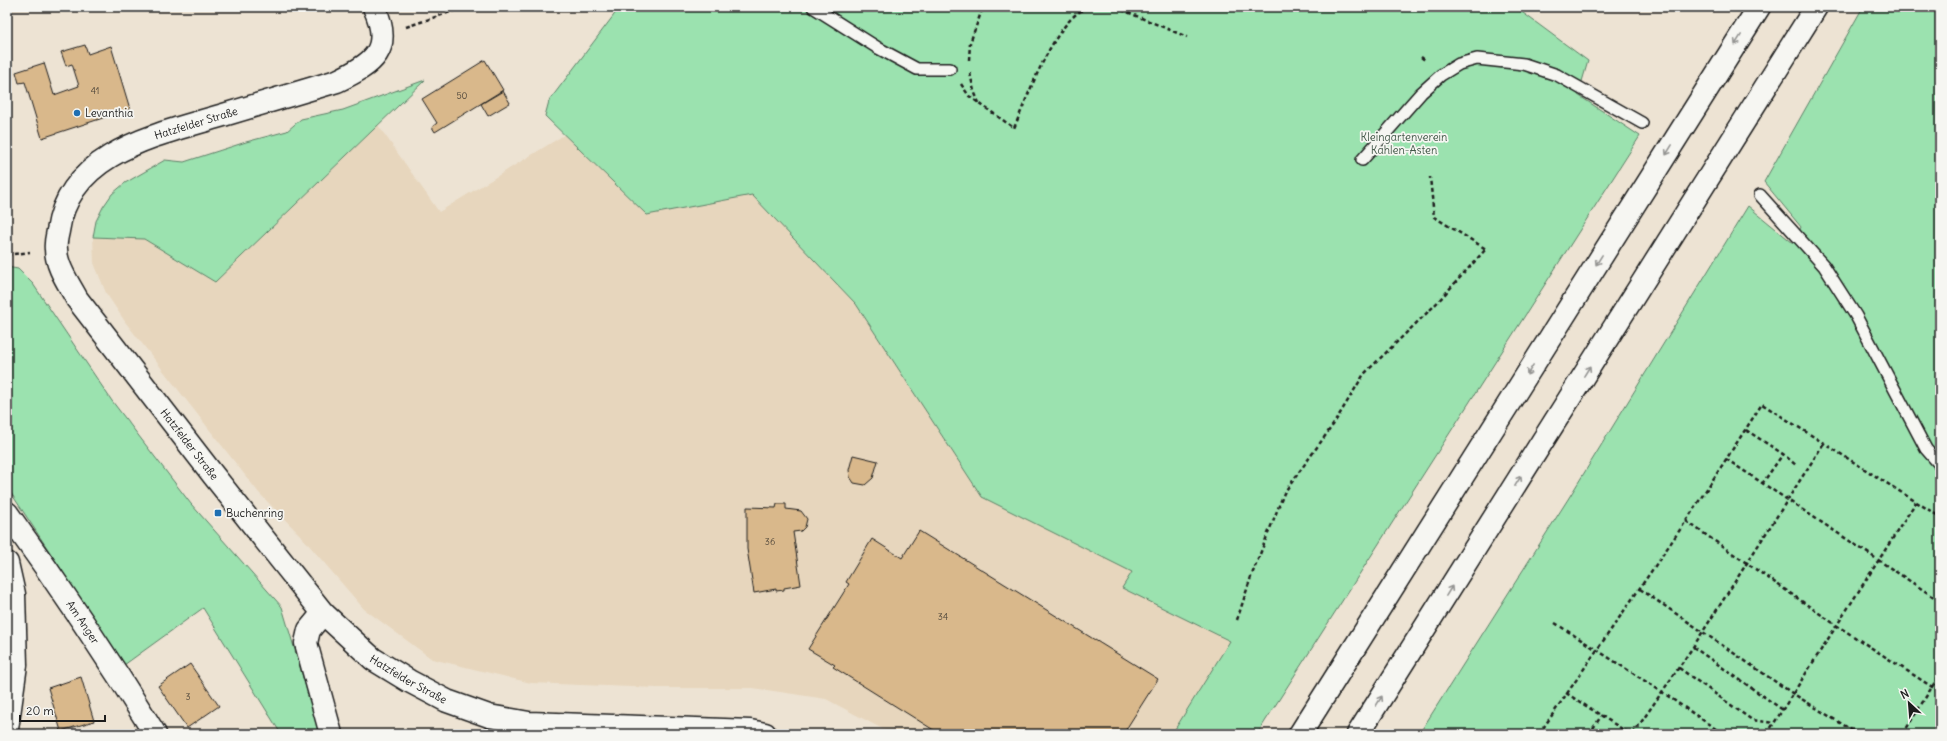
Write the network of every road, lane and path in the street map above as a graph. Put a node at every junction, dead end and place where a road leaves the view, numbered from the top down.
1 (374, 7) edge
2 (464, 7) edge
3 (813, 7) edge
4 (983, 7) edge
5 (1091, 7) edge
6 (1115, 7) edge
7 (1759, 7) edge
8 (1816, 7) edge
9 (382, 35) junction
10 (1187, 37) dead end
11 (969, 64) dead end
12 (950, 69) joint
13 (970, 70) dead end
14 (980, 105) junction
15 (1642, 123) dead end
16 (1362, 160) dead end
17 (1430, 177) dead end
18 (1760, 195) dead end
19 (1746, 430) junction
20 (1824, 443) junction
21 (1783, 454) junction
22 (1726, 459) junction
23 (1940, 465) edge
24 (1797, 466) dead end
25 (1762, 484) junction
26 (1788, 500) junction
27 (1916, 502) junction
28 (7, 513) edge
29 (1940, 517) edge
30 (1686, 521) junction
31 (1878, 560) junction
32 (1746, 562) junction
33 (7, 563) edge
34 (1640, 589) junction
35 (1940, 601) edge
36 (323, 613) junction
37 (1237, 620) dead end
38 (1555, 623) dead end
39 (1836, 625) junction
40 (1702, 631) junction
41 (1693, 647) junction
42 (1596, 650) junction
43 (1679, 668) junction
44 (1940, 674) edge
45 (1932, 686) junction
46 (1662, 692) junction
47 (1940, 692) edge
48 (1566, 693) junction
49 (1792, 693) junction
50 (1783, 710) junction
51 (1602, 715) junction
52 (1774, 723) junction
53 (7, 729) edge
54 (155, 734) edge
55 (331, 734) edge
56 (765, 734) edge
57 (1300, 734) edge
58 (1358, 734) edge
59 (1539, 734) edge
60 (1589, 734) edge
61 (1630, 734) edge
62 (1633, 734) edge
63 (1722, 734) edge
64 (1767, 734) edge
65 (1858, 734) edge
66 (1903, 734) edge

1 - 9 main road, Hatzfelder Straße
2 - 9 path
3 - 12 lane
4 - 11 path
5 - 14 path
6 - 10 path
7 -> 57 main road
58 -> 8 main road
9 - 36 main road, Hatzfelder Straße
12 - 14 path
13 - 14 path
15 - 16 lane
17 - 37 path
18 - 23 lane
19 - 20 path
19 - 21 path
19 - 22 path
20 - 26 path
20 - 27 path
21 - 24 path
21 - 25 path
22 - 25 path
22 - 30 path
25 - 26 path
26 - 31 path
26 - 32 path
27 - 29 path
27 - 31 path
28 - 54 main road, Am Anger
30 - 32 path
30 - 34 path
31 - 35 path
31 - 39 path
32 - 39 path
32 - 40 path
33 - 53 main road
34 - 40 path
34 - 42 path
36 - 55 main road
36 - 56 main road, Hatzfelder Straße
38 - 42 path
39 - 45 path
39 - 49 path
40 - 41 path
40 - 49 path
41 - 43 path
41 - 50 path
42 - 46 path
42 - 48 path
43 - 46 path
43 - 52 path
44 - 45 path
45 - 47 path
45 - 66 path
46 - 62 path
46 - 63 path
48 - 51 path
48 - 59 path
49 - 50 path
49 - 65 path
50 - 52 path
51 - 60 path
51 - 61 path
52 - 64 path

